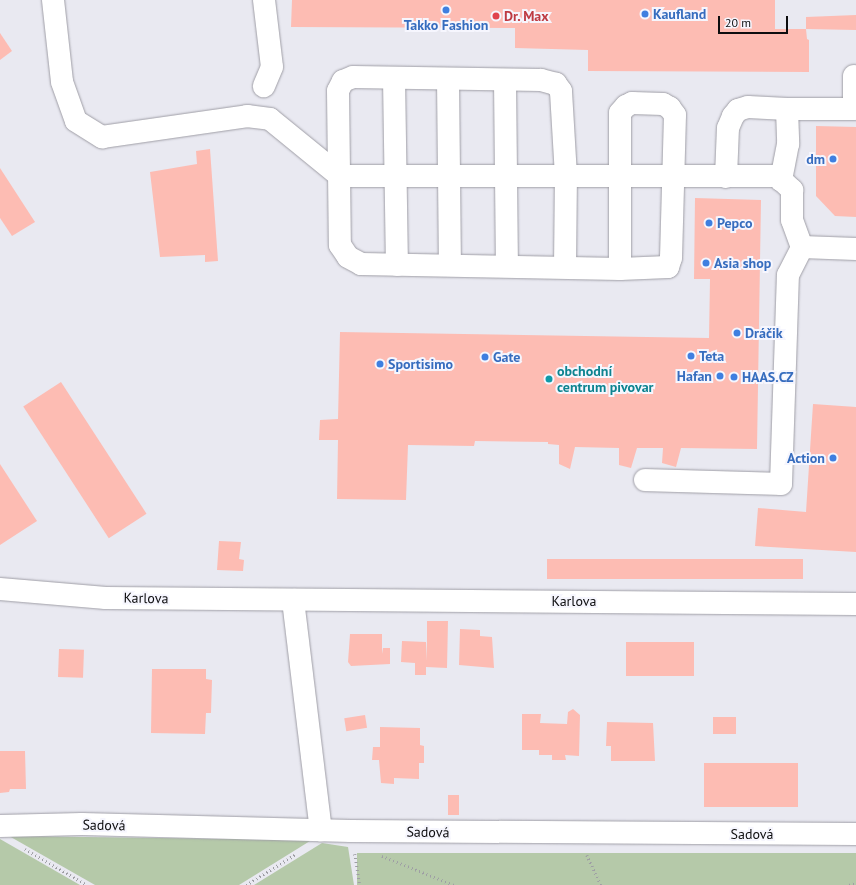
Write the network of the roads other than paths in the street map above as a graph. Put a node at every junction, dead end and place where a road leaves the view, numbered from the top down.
1 (53, 0) edge
2 (264, 0) edge
3 (854, 76) dead end
4 (394, 78) junction
5 (448, 78) junction
6 (505, 80) junction
7 (264, 86) dead end
8 (787, 109) junction
9 (340, 176) junction
10 (396, 176) junction
11 (450, 176) junction
12 (507, 176) junction
13 (566, 176) junction
14 (620, 177) junction
15 (672, 177) junction
16 (726, 177) junction
17 (781, 180) junction
18 (802, 247) junction
19 (856, 249) edge
20 (398, 264) junction
21 (450, 266) junction
22 (506, 266) junction
23 (565, 267) junction
24 (620, 269) junction
25 (645, 480) dead end
26 (0, 589) edge
27 (293, 600) junction
28 (856, 604) edge
29 (0, 826) edge
30 (321, 830) junction
31 (856, 834) edge

1 - 9 street
2 - 7 street
3 - 8 street
4 - 5 street
4 - 9 street
4 - 10 street
5 - 6 street
5 - 11 street
6 - 12 street
6 - 13 street
8 - 16 street
8 - 17 street
9 - 10 street
9 - 20 street
10 - 11 street
10 - 20 street
11 - 12 street
11 - 21 street
12 - 13 street
12 - 22 street
13 - 14 street
13 - 23 street
14 - 15 street
14 - 15 street
14 - 24 street
15 - 16 street
15 - 24 street
16 - 17 street
17 - 18 street
18 - 19 street
18 - 25 street
20 - 21 street
21 - 22 street
22 - 23 street
23 - 24 street
26 - 27 street, Karlova
27 - 28 street, Karlova
27 - 30 street
29 - 30 street, Sadová
30 - 31 street, Sadová

